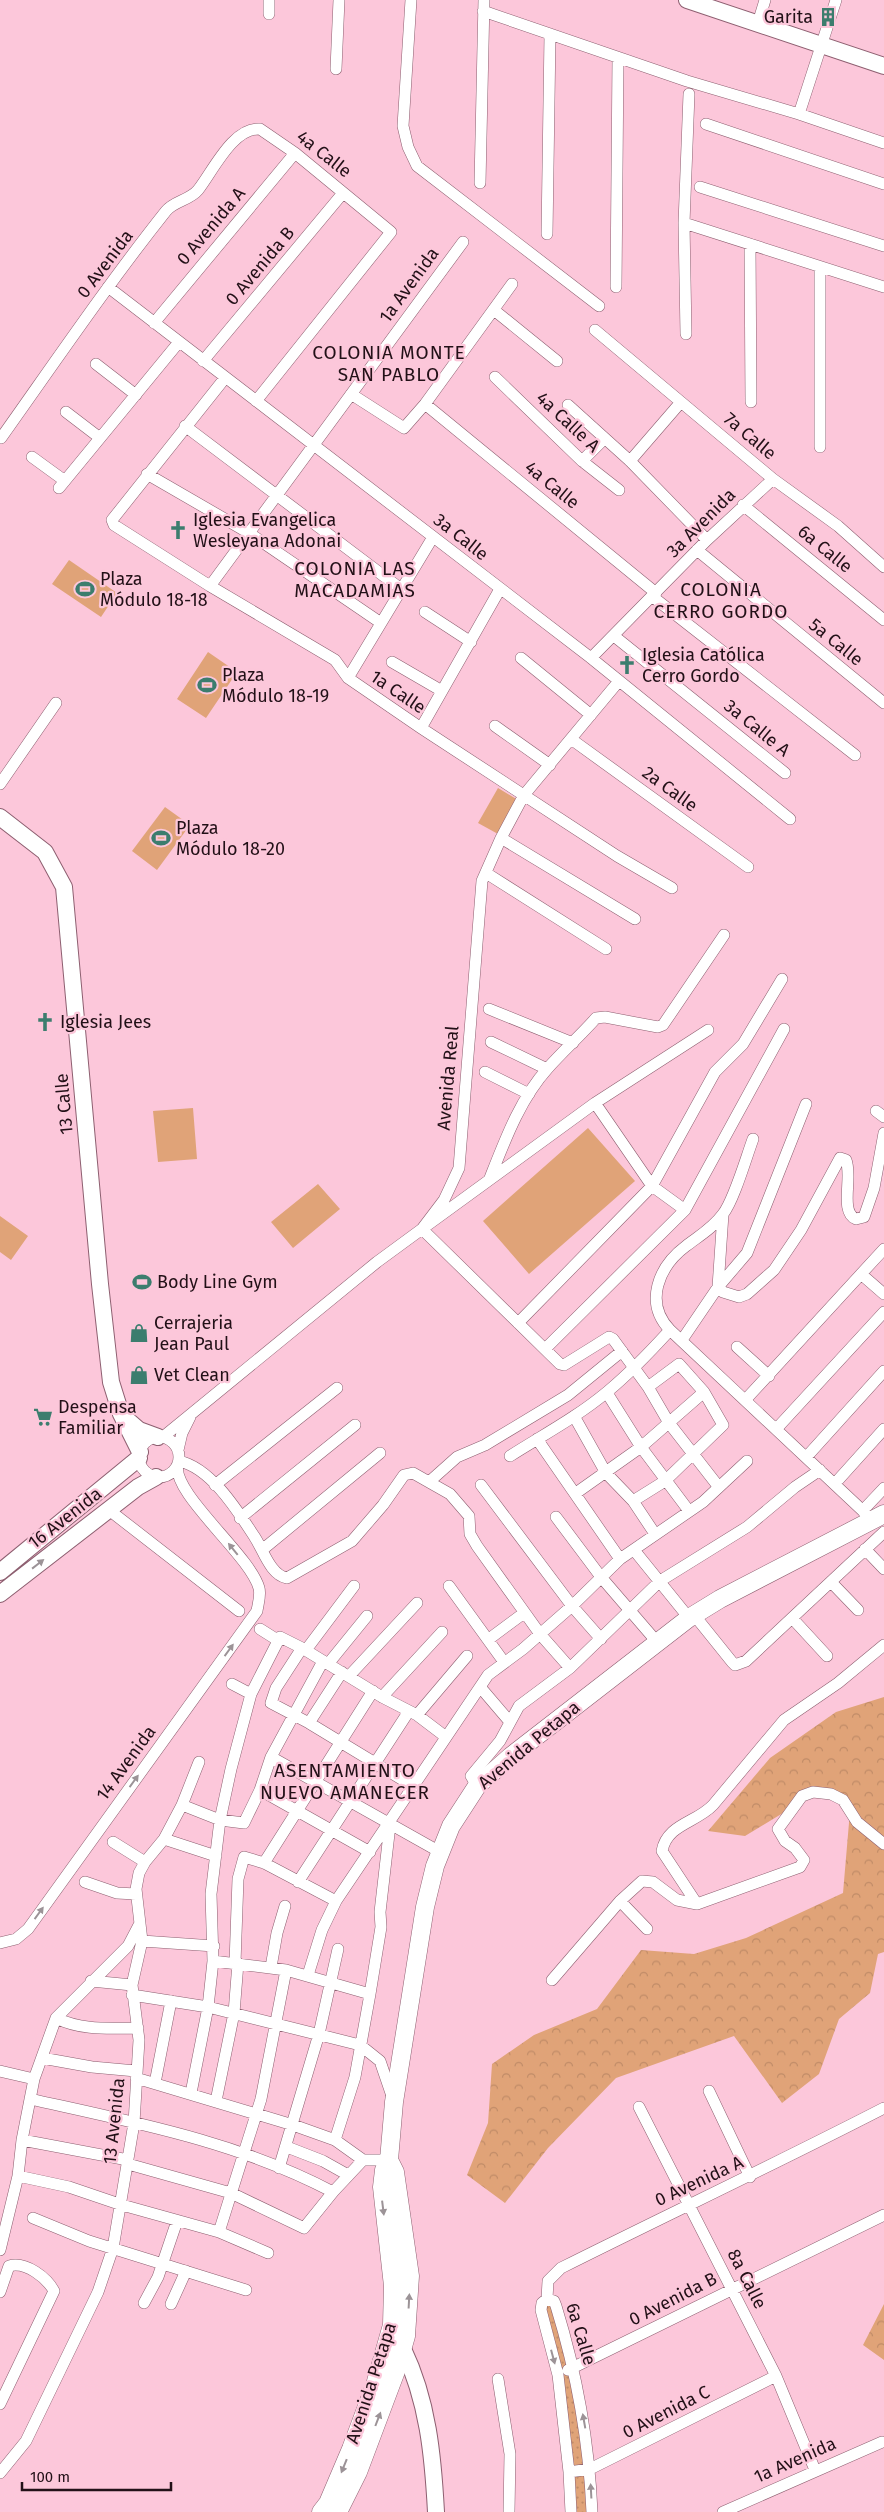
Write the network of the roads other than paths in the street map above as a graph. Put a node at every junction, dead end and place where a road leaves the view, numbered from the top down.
1 (269, 0) edge
2 (338, 0) edge
3 (410, 0) edge
4 (690, 0) edge
5 (765, 0) edge
6 (836, 0) edge
7 (484, 5) edge
8 (268, 14) dead end
9 (758, 23) junction
10 (550, 35) junction
11 (821, 44) junction
12 (618, 58) junction
13 (884, 66) edge
14 (336, 69) dead end
15 (690, 94) dead end
16 (800, 114) junction
17 (706, 124) dead end
18 (254, 130) joint
19 (884, 143) edge
20 (295, 152) junction
21 (480, 183) dead end
22 (884, 184) edge
23 (700, 187) dead end
24 (344, 193) junction
25 (684, 223) junction
26 (547, 234) dead end
27 (462, 242) dead end
28 (750, 244) junction
29 (884, 246) edge
30 (820, 267) junction
31 (512, 284) dead end
32 (616, 287) dead end
33 (884, 287) edge
34 (108, 288) junction
35 (599, 306) dead end
36 (494, 310) junction
37 (154, 323) junction
38 (595, 330) dead end
39 (686, 334) dead end
40 (179, 342) junction
41 (203, 361) junction
42 (557, 362) dead end
43 (96, 364) dead end
44 (495, 377) dead end
45 (225, 378) junction
46 (351, 394) junction
47 (136, 396) junction
48 (256, 401) junction
49 (681, 402) junction
50 (751, 402) dead end
51 (425, 404) junction
52 (568, 405) dead end
53 (66, 412) dead end
54 (185, 426) junction
55 (1, 438) edge
56 (100, 438) junction
57 (604, 439) junction
58 (313, 445) junction
59 (820, 447) dead end
60 (32, 457) dead end
61 (582, 461) junction
62 (630, 461) junction
63 (147, 474) junction
64 (773, 479) junction
65 (619, 490) dead end
66 (277, 495) junction
67 (743, 505) junction
68 (249, 533) junction
69 (432, 537) junction
70 (707, 540) junction
71 (697, 550) junction
72 (884, 567) edge
73 (210, 586) junction
74 (401, 589) junction
75 (500, 589) junction
76 (655, 595) junction
77 (425, 612) dead end
78 (884, 620) edge
79 (381, 623) junction
80 (614, 636) junction
81 (471, 642) junction
82 (521, 658) dead end
83 (591, 658) junction
84 (392, 662) dead end
85 (348, 678) junction
86 (619, 681) junction
87 (442, 691) junction
88 (56, 703) dead end
89 (884, 703) edge
90 (591, 715) junction
91 (495, 726) dead end
92 (421, 728) junction
93 (571, 739) junction
94 (855, 755) dead end
95 (550, 765) junction
96 (785, 773) dead end
97 (0, 784) edge
98 (524, 796) junction
99 (0, 817) edge
100 (790, 819) dead end
101 (501, 838) junction
102 (748, 867) dead end
103 (486, 873) junction
104 (672, 888) dead end
105 (635, 919) dead end
106 (724, 935) dead end
107 (606, 948) dead end
108 (782, 978) dead end
109 (489, 1009) dead end
110 (784, 1029) dead end
111 (708, 1030) dead end
112 (491, 1042) dead end
113 (573, 1044) junction
114 (547, 1069) junction
115 (485, 1072) dead end
116 (529, 1094) junction
117 (595, 1103) junction
118 (806, 1104) dead end
119 (884, 1134) edge
120 (753, 1140) dead end
121 (490, 1178) junction
122 (652, 1186) junction
123 (685, 1210) junction
124 (723, 1214) junction
125 (422, 1229) junction
126 (884, 1249) edge
127 (861, 1274) junction
128 (718, 1287) junction
129 (884, 1294) edge
130 (884, 1312) edge
131 (518, 1323) junction
132 (670, 1330) junction
133 (684, 1337) dead end
134 (737, 1347) dead end
135 (545, 1349) junction
136 (622, 1351) junction
137 (634, 1368) junction
138 (884, 1371) edge
139 (769, 1376) junction
140 (648, 1386) junction
141 (337, 1388) dead end
142 (704, 1392) junction
143 (607, 1393) junction
144 (748, 1397) dead end
145 (200, 1405) junction
146 (121, 1414) junction
147 (574, 1416) junction
148 (669, 1423) junction
149 (355, 1425) dead end
150 (779, 1426) dead end
151 (884, 1429) edge
152 (160, 1437) junction
153 (537, 1439) junction
154 (641, 1447) junction
155 (693, 1452) junction
156 (380, 1453) dead end
157 (810, 1453) dead end
158 (139, 1455) junction
159 (510, 1456) dead end
160 (179, 1458) junction
161 (748, 1461) dead end
162 (820, 1470) junction
163 (606, 1473) junction
164 (159, 1477) junction
165 (839, 1479) dead end
166 (665, 1481) junction
167 (429, 1482) junction
168 (215, 1485) junction
169 (482, 1485) dead end
170 (718, 1486) junction
171 (884, 1488) edge
172 (184, 1490) junction
173 (576, 1493) junction
174 (632, 1501) junction
175 (108, 1510) junction
176 (689, 1511) junction
177 (874, 1513) edge
178 (556, 1517) dead end
179 (240, 1518) junction
180 (884, 1532) edge
181 (655, 1534) junction
182 (865, 1549) junction
183 (262, 1550) junction
184 (634, 1550) junction
185 (620, 1559) junction
186 (884, 1569) edge
187 (0, 1572) edge
188 (601, 1577) junction
189 (660, 1581) junction
190 (831, 1582) junction
191 (354, 1586) dead end
192 (449, 1586) dead end
193 (0, 1594) edge
194 (417, 1603) dead end
195 (572, 1606) junction
196 (629, 1609) junction
197 (858, 1610) dead end
198 (239, 1611) dead end
199 (524, 1614) junction
200 (367, 1616) dead end
201 (692, 1617) junction
202 (792, 1618) junction
203 (260, 1629) dead end
204 (442, 1632) dead end
205 (540, 1634) junction
206 (489, 1639) junction
207 (601, 1639) junction
208 (279, 1641) junction
209 (657, 1642) junction
210 (884, 1646) edge
211 (304, 1649) junction
212 (467, 1656) dead end
213 (827, 1656) dead end
214 (326, 1662) junction
215 (504, 1662) junction
216 (570, 1668) junction
217 (345, 1674) junction
218 (232, 1684) dead end
219 (481, 1688) junction
220 (251, 1694) junction
221 (377, 1694) junction
222 (413, 1713) junction
223 (292, 1714) junction
224 (510, 1722) junction
225 (309, 1723) junction
226 (446, 1737) junction
227 (500, 1741) junction
228 (342, 1744) junction
229 (511, 1756) junction
230 (271, 1757) junction
231 (199, 1762) dead end
232 (375, 1764) junction
233 (316, 1783) junction
234 (413, 1786) junction
235 (477, 1786) junction
236 (260, 1790) junction
237 (348, 1801) junction
238 (182, 1805) junction
239 (297, 1812) junction
240 (220, 1820) junction
241 (390, 1824) junction
242 (332, 1831) junction
243 (164, 1839) junction
244 (113, 1842) dead end
245 (884, 1844) edge
246 (370, 1852) junction
247 (440, 1852) junction
248 (216, 1856) junction
249 (145, 1862) junction
250 (264, 1863) junction
251 (85, 1882) dead end
252 (298, 1882) junction
253 (136, 1894) junction
254 (336, 1901) junction
255 (620, 1901) junction
256 (697, 1904) junction
257 (285, 1906) dead end
258 (139, 1925) junction
259 (647, 1929) dead end
260 (142, 1941) junction
261 (1, 1943) edge
262 (214, 1946) junction
263 (338, 1949) dead end
264 (213, 1961) junction
265 (236, 1963) junction
266 (271, 1967) junction
267 (286, 1970) junction
268 (308, 1975) junction
269 (552, 1980) dead end
270 (91, 1981) junction
271 (329, 1982) junction
272 (132, 1990) junction
273 (370, 1994) junction
274 (171, 2001) junction
275 (208, 2007) junction
276 (234, 2012) junction
277 (56, 2018) junction
278 (278, 2023) junction
279 (138, 2028) junction
280 (319, 2034) junction
281 (360, 2045) junction
282 (42, 2058) junction
283 (0, 2071) edge
284 (136, 2074) junction
285 (34, 2079) junction
286 (156, 2083) junction
287 (709, 2091) dead end
288 (191, 2093) junction
289 (30, 2099) junction
290 (216, 2101) junction
291 (394, 2102) junction
292 (639, 2107) dead end
293 (884, 2108) edge
294 (256, 2113) junction
295 (134, 2123) junction
296 (293, 2124) junction
297 (22, 2140) junction
298 (335, 2140) junction
299 (287, 2147) junction
300 (242, 2154) junction
301 (363, 2160) junction
302 (390, 2160) junction
303 (128, 2162) junction
304 (279, 2168) junction
305 (348, 2175) junction
306 (18, 2176) junction
307 (750, 2177) junction
308 (333, 2192) junction
309 (231, 2193) junction
310 (689, 2204) junction
311 (122, 2205) junction
312 (884, 2215) edge
313 (32, 2218) dead end
314 (177, 2221) junction
315 (218, 2232) junction
316 (113, 2248) junction
317 (0, 2250) edge
318 (268, 2253) dead end
319 (163, 2263) junction
320 (186, 2271) junction
321 (732, 2289) junction
322 (246, 2290) dead end
323 (0, 2292) edge
324 (547, 2299) junction
325 (144, 2303) dead end
326 (171, 2304) dead end
327 (395, 2346) junction
328 (574, 2368) junction
329 (558, 2375) junction
330 (776, 2376) junction
331 (498, 2379) dead end
332 (0, 2404) edge
333 (882, 2442) dead end
334 (590, 2469) junction
335 (815, 2470) junction
336 (569, 2472) junction
337 (0, 2473) edge
338 (321, 2512) edge
339 (338, 2512) edge
340 (436, 2512) edge
341 (509, 2512) edge
342 (571, 2512) edge
343 (592, 2512) edge
344 (723, 2512) edge

1 - 8 street
2 - 14 street
3 - 35 street
4 - 9 street
5 - 9 street
6 - 11 street
7 - 10 street
7 - 21 street
9 - 11 street
10 - 12 street
10 - 26 street
11 - 13 street
11 - 16 street
12 - 16 street
12 - 32 street
15 - 25 street
16 - 19 street
17 - 22 street
18 - 20 street, 4a Calle
18 - 34 street, 0 Avenida
20 - 24 street, 4a Calle
20 - 37 street, 0 Avenida A
23 - 29 street
24 - 41 street, 0 Avenida B
24 - 48 street, 4a Calle
25 - 28 street
25 - 39 street
27 - 46 street, 1a Avenida
28 - 30 street
28 - 50 street
30 - 33 street
30 - 59 street
31 - 36 street
34 - 37 street, 3a Calle
34 - 55 street, 0 Avenida
36 - 42 street
36 - 51 street
37 - 40 street, 3a Calle
38 - 49 street, 7a Calle
40 - 41 street, 3a Calle
40 - 47 street
41 - 45 street, 3a Calle
43 - 47 street
44 - 61 street, 4a Calle A
45 - 48 street, 3a Calle
45 - 54 street
46 - 51 street
46 - 58 street, 1a Avenida
47 - 56 street
48 - 58 street, 3a Calle
49 - 62 street
49 - 64 street, 7a Calle
51 - 76 street, 4a Calle
52 - 57 street
53 - 56 street
54 - 63 street
54 - 66 street
56 - 60 street
57 - 61 street
57 - 62 street
58 - 66 street, 1a Avenida
58 - 69 street, 3a Calle
61 - 65 street, 4a Calle A
62 - 70 street
63 - 68 street
63 - 73 street, 1a Calle
64 - 67 street, 3a Avenida
64 - 72 street, 7a Calle
66 - 68 street, 1a Avenida
66 - 74 street
67 - 70 street, 3a Avenida
67 - 78 street, 6a Calle
68 - 73 street, 1a Avenida
68 - 79 street
69 - 74 street
69 - 75 street, 3a Calle
70 - 71 street, 3a Avenida
71 - 76 street, 3a Avenida
71 - 89 street, 5a Calle
73 - 85 street, 1a Calle
74 - 79 street
75 - 81 street
75 - 83 street, 3a Calle
76 - 80 street, 3a Avenida
76 - 94 street, 4a Calle
77 - 81 street
79 - 85 street
80 - 83 street, 3a Avenida
80 - 96 street, 3a Calle A
81 - 87 street
82 - 90 street
83 - 86 street, 3a Calle
84 - 87 street
85 - 92 street, 1a Calle
86 - 90 street, Avenida Real
86 - 100 street, 3a Calle
87 - 92 street
88 - 97 street
90 - 93 street, Avenida Real
91 - 95 street
92 - 98 street, 1a Calle
93 - 95 street, Avenida Real
93 - 102 street, 2a Calle
95 - 98 street, Avenida Real
98 - 101 street, Avenida Real
98 - 104 street, 1a Calle
99 - 146 street, 13 Calle
101 - 103 street, Avenida Real
101 - 105 street
103 - 107 street
103 - 125 street, Avenida Real
106 - 113 street
108 - 122 street
109 - 113 street
110 - 123 street
111 - 117 street
112 - 114 street
113 - 114 street
114 - 116 street
115 - 116 street
116 - 121 street
117 - 121 street
117 - 122 street
118 - 128 street
119 - 128 street
120 - 124 street
121 - 125 street
122 - 123 street
122 - 131 street
123 - 135 street
124 - 128 street
124 - 132 street
125 - 131 street
125 - 145 street, Avenida Real
126 - 127 street
127 - 129 street
127 - 139 street
128 - 133 street
130 - 150 street
131 - 135 street
132 - 137 street
132 - 162 street
134 - 139 street
135 - 136 street
136 - 137 street
136 - 167 street
137 - 140 street
137 - 143 street
138 - 157 street
139 - 144 street
140 - 142 street
140 - 148 street
141 - 168 street
142 - 148 street
142 - 155 street
143 - 147 street
143 - 154 street
145 - 152 street, Avenida Real
145 - 160 street, Avenida Real
146 - 152 street
146 - 158 street, 13 Calle
147 - 153 street
147 - 163 street
148 - 154 street
148 - 155 street
149 - 179 street
151 - 165 street
152 - 158 street
152 - 160 street
153 - 159 street
153 - 173 street
154 - 163 street
154 - 166 street
155 - 166 street
155 - 170 street
156 - 183 street
158 - 164 street
158 - 187 street, 16 Avenida
160 - 164 street
160 - 168 street
160 - 172 street
161 - 170 street
162 - 177 street
162 - 189 street
163 - 173 street
163 - 174 street
164 - 172 street
164 - 175 street, 16 Avenida
166 - 174 street
166 - 176 street
167 - 183 street
167 - 199 street
168 - 179 street
169 - 195 street
170 - 176 street
171 - 177 street
261 -> 172 street, 14 Avenida
173 - 185 street
174 - 181 street
193 -> 175 street, 16 Avenida
175 - 198 street
176 - 181 street
177 - 201 main road, Avenida Petapa
178 - 188 street
179 - 183 street
180 - 182 street
181 - 184 street
182 - 186 street
182 - 190 street
184 - 185 street
184 - 189 street
185 - 188 street
188 - 195 street
188 - 196 street
189 - 196 street
189 - 201 street
190 - 197 street
190 - 202 street
191 - 211 street
192 - 206 street
194 - 217 street
195 - 205 street
195 - 207 street
196 - 207 street
196 - 209 street
199 - 205 street
199 - 206 street
200 - 214 street
201 - 202 street
201 - 209 main road, Avenida Petapa
202 - 213 street
203 - 208 street
204 - 221 street
205 - 215 street
205 - 216 street
206 - 215 street
207 - 216 street
208 - 211 street
208 - 220 street
209 - 229 main road, Avenida Petapa
210 - 256 street
211 - 214 street
211 - 223 street
212 - 222 street
214 - 217 street
214 - 223 street
215 - 219 street
216 - 224 street
217 - 221 street
217 - 225 street
218 - 220 street
219 - 224 street
219 - 226 street
220 - 240 street
221 - 222 street
221 - 228 street
222 - 226 street
222 - 232 street
223 - 225 street
223 - 230 street
224 - 227 street
225 - 228 street
226 - 234 street
227 - 229 street
227 - 235 street
228 - 232 street
228 - 233 street
229 - 235 main road, Avenida Petapa
230 - 233 street
230 - 236 street
231 - 238 street, 13 Avenida
232 - 234 street
232 - 237 street
233 - 237 street
233 - 239 street
234 - 241 street
235 - 247 main road, Avenida Petapa
236 - 239 street
236 - 240 street
237 - 241 street
237 - 242 street
238 - 240 street
238 - 243 street, 13 Avenida
239 - 242 street
239 - 250 street
240 - 248 street
241 - 246 street
241 - 247 street
241 - 273 street
242 - 246 street
242 - 252 street
243 - 248 street
243 - 249 street, 13 Avenida
244 - 249 street
245 - 256 street
246 - 254 street
247 - 291 main road, Avenida Petapa
248 - 262 street
249 - 253 street, 13 Avenida
250 - 252 street
250 - 265 street
251 - 253 street
252 - 254 street
253 - 258 street, 13 Avenida
254 - 268 street
255 - 256 street
255 - 259 street
255 - 269 street
257 - 266 street
258 - 260 street, 13 Avenida
258 - 270 street
260 - 262 street
260 - 272 street, 13 Avenida
262 - 264 street
263 - 271 street
264 - 265 street
264 - 275 street
265 - 266 street
265 - 276 street
266 - 267 street
267 - 268 street
267 - 278 street
268 - 271 street
270 - 272 street
270 - 277 street
271 - 273 street
271 - 280 street
272 - 274 street
272 - 279 street, 13 Avenida
273 - 281 street
274 - 275 street
274 - 286 street
275 - 276 street
275 - 288 street
276 - 278 street
276 - 290 street
277 - 279 street
277 - 282 street
278 - 280 street
278 - 294 street
279 - 284 street, 13 Avenida
280 - 281 street
280 - 296 street
281 - 291 street
281 - 298 street
282 - 284 street
282 - 285 street
283 - 285 street
284 - 286 street
284 - 295 street, 13 Avenida
285 - 289 street
286 - 288 street
287 - 307 street
288 - 290 street
289 - 295 street
289 - 297 street
290 - 294 street
291 - 302 main road, Avenida Petapa
292 - 310 street, 8a Calle
293 - 307 street, 0 Avenida A
294 - 296 street
294 - 300 street
295 - 300 street
295 - 303 street, 13 Avenida
296 - 298 street
296 - 299 street
297 - 303 street
297 - 306 street
298 - 301 street
299 - 304 street
299 - 305 street
300 - 304 street
300 - 309 street
301 - 302 street
301 - 305 street
302 - 327 main road, Avenida Petapa
303 - 309 street
303 - 311 street, 13 Avenida
304 - 308 street
305 - 308 street
306 - 311 street
306 - 317 street
307 - 310 street, 0 Avenida A
308 - 309 street
309 - 315 street
310 - 321 street, 8a Calle
310 - 324 street, 0 Avenida A
311 - 314 street
311 - 316 street, 13 Avenida
312 - 321 street, 0 Avenida B
313 - 316 street
314 - 315 street
314 - 319 street
315 - 318 street
316 - 319 street
316 - 337 street, 13 Avenida
319 - 320 street
319 - 325 street
320 - 322 street
320 - 326 street
321 - 328 street, 0 Avenida B
321 - 330 street, 8a Calle
323 - 332 street
324 - 328 street, 6a Calle
324 -> 329 street, 6a Calle
327 -> 338 main road, Avenida Petapa
339 -> 327 main road, Avenida Petapa
327 - 340 street
328 - 329 street, 0 Avenida B
334 -> 328 street, 6a Calle
329 - 336 street, 6a Calle
330 - 334 street, 0 Avenida C
330 - 335 street, 8a Calle
331 - 341 street
333 - 335 street, 1a Avenida
334 - 336 street, 0 Avenida C
343 -> 334 street, 6a Calle
335 - 344 street, 1a Avenida
336 - 342 street, 6a Calle

